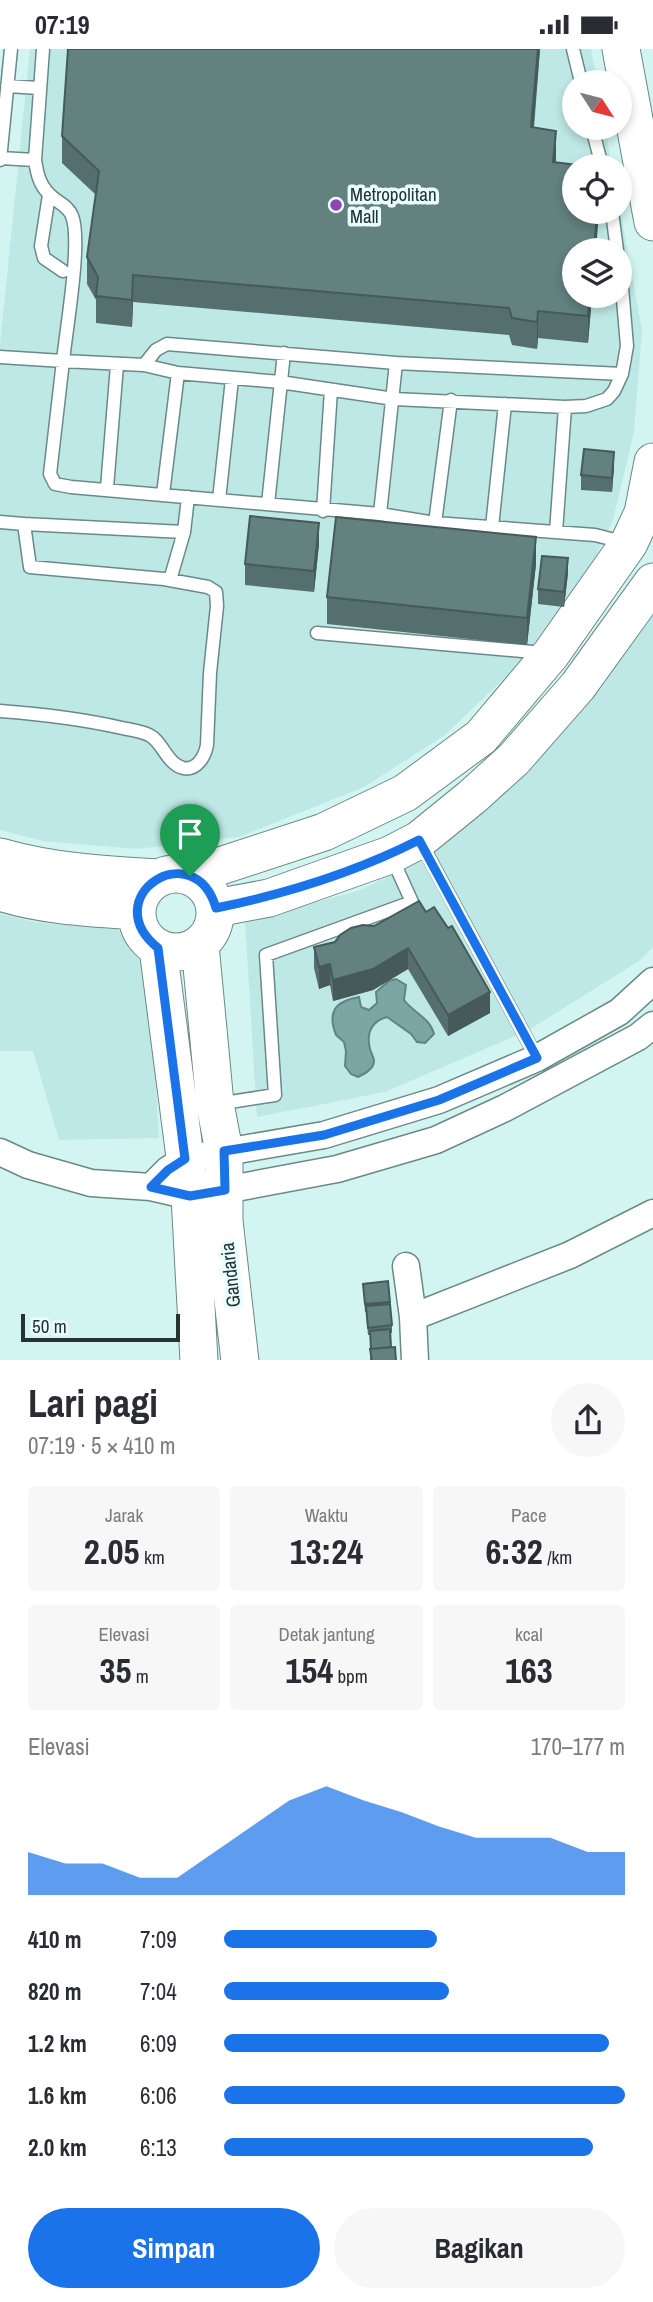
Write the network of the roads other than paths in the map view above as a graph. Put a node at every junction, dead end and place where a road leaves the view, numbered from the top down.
1 (11, 49) edge
2 (43, 49) edge
3 (573, 49) edge
4 (621, 49) edge
5 (578, 70) edge
6 (7, 86) junction
7 (39, 88) junction
8 (0, 159) edge
9 (35, 160) junction
10 (49, 195) junction
11 (653, 222) edge
12 (63, 271) dead end
13 (624, 308) edge
14 (284, 353) junction
15 (0, 357) edge
16 (63, 361) junction
17 (396, 363) junction
18 (117, 365) junction
19 (144, 365) junction
20 (178, 373) junction
21 (622, 374) junction
22 (232, 379) junction
23 (280, 382) junction
24 (331, 390) junction
25 (394, 399) junction
26 (451, 400) junction
27 (505, 404) junction
28 (565, 407) junction
29 (653, 462) edge
30 (107, 488) junction
31 (163, 494) junction
32 (188, 497) junction
33 (219, 500) junction
34 (268, 504) junction
35 (323, 511) junction
36 (380, 515) junction
37 (0, 522) edge
38 (435, 523) junction
39 (24, 524) junction
40 (492, 527) junction
41 (640, 530) edge
42 (184, 532) junction
43 (556, 532) junction
44 (170, 580) junction
45 (653, 582) edge
46 (317, 633) dead end
47 (551, 654) junction
48 (0, 711) edge
49 (405, 847) junction
50 (0, 857) edge
51 (174, 877) junction
52 (0, 892) edge
53 (216, 908) junction
54 (137, 911) junction
55 (200, 945) junction
56 (158, 948) junction
57 (653, 981) edge
58 (653, 1025) edge
59 (537, 1058) junction
60 (215, 1104) junction
61 (224, 1151) junction
62 (0, 1152) edge
63 (185, 1159) junction
64 (151, 1187) junction
65 (225, 1190) junction
66 (190, 1196) junction
67 (653, 1213) edge
68 (406, 1266) dead end
69 (413, 1317) junction
70 (199, 1360) edge
71 (240, 1360) edge
72 (415, 1360) edge

1 - 6 lane
2 - 7 lane
3 - 5 lane
4 - 11 street
6 - 7 lane
6 - 8 lane
7 - 9 lane
8 - 9 lane
9 - 10 lane
10 - 12 lane
10 - 16 lane
13 - 21 lane
14 - 17 lane
14 - 19 lane
14 - 23 lane
15 - 16 lane
16 - 18 lane
16 - 30 lane
17 - 21 lane
17 - 25 lane
18 - 19 lane
18 - 30 lane
19 - 20 lane
20 - 22 lane
20 - 31 lane
21 - 28 lane
22 - 23 lane
22 - 33 lane
23 - 24 lane
23 - 34 lane
24 - 25 lane
24 - 35 lane
25 - 26 lane
25 - 36 lane
26 - 27 lane
26 - 38 lane
27 - 28 lane
27 - 40 lane
28 - 43 lane
29 - 41 street
30 - 31 lane
31 - 32 lane
32 - 33 lane
32 - 42 lane
33 - 34 lane
34 - 35 lane
35 - 36 lane
36 - 38 lane
37 - 39 lane
38 - 40 lane
39 - 42 lane
39 - 44 lane
40 - 43 lane
41 - 43 lane
41 - 47 street
42 - 44 lane
44 - 48 lane
45 - 49 street
46 - 47 lane
47 - 51 street
49 - 53 street
49 - 59 lane
49 - 60 lane
50 - 51 street
51 - 53 street
51 - 54 street
52 - 54 street
53 - 55 street
54 - 56 street
55 - 56 street
55 - 60 street, Gandaria
56 - 63 street, Gandaria
57 - 59 street
58 - 65 street
59 - 61 street
60 - 61 street, Gandaria
61 - 63 street
61 - 65 street, Gandaria
62 - 64 street
63 - 64 street
63 - 66 street, Gandaria
64 - 66 street
65 - 66 street
65 - 71 street, Gandaria
66 - 70 street, Gandaria
67 - 69 street
68 - 69 street
69 - 72 street

